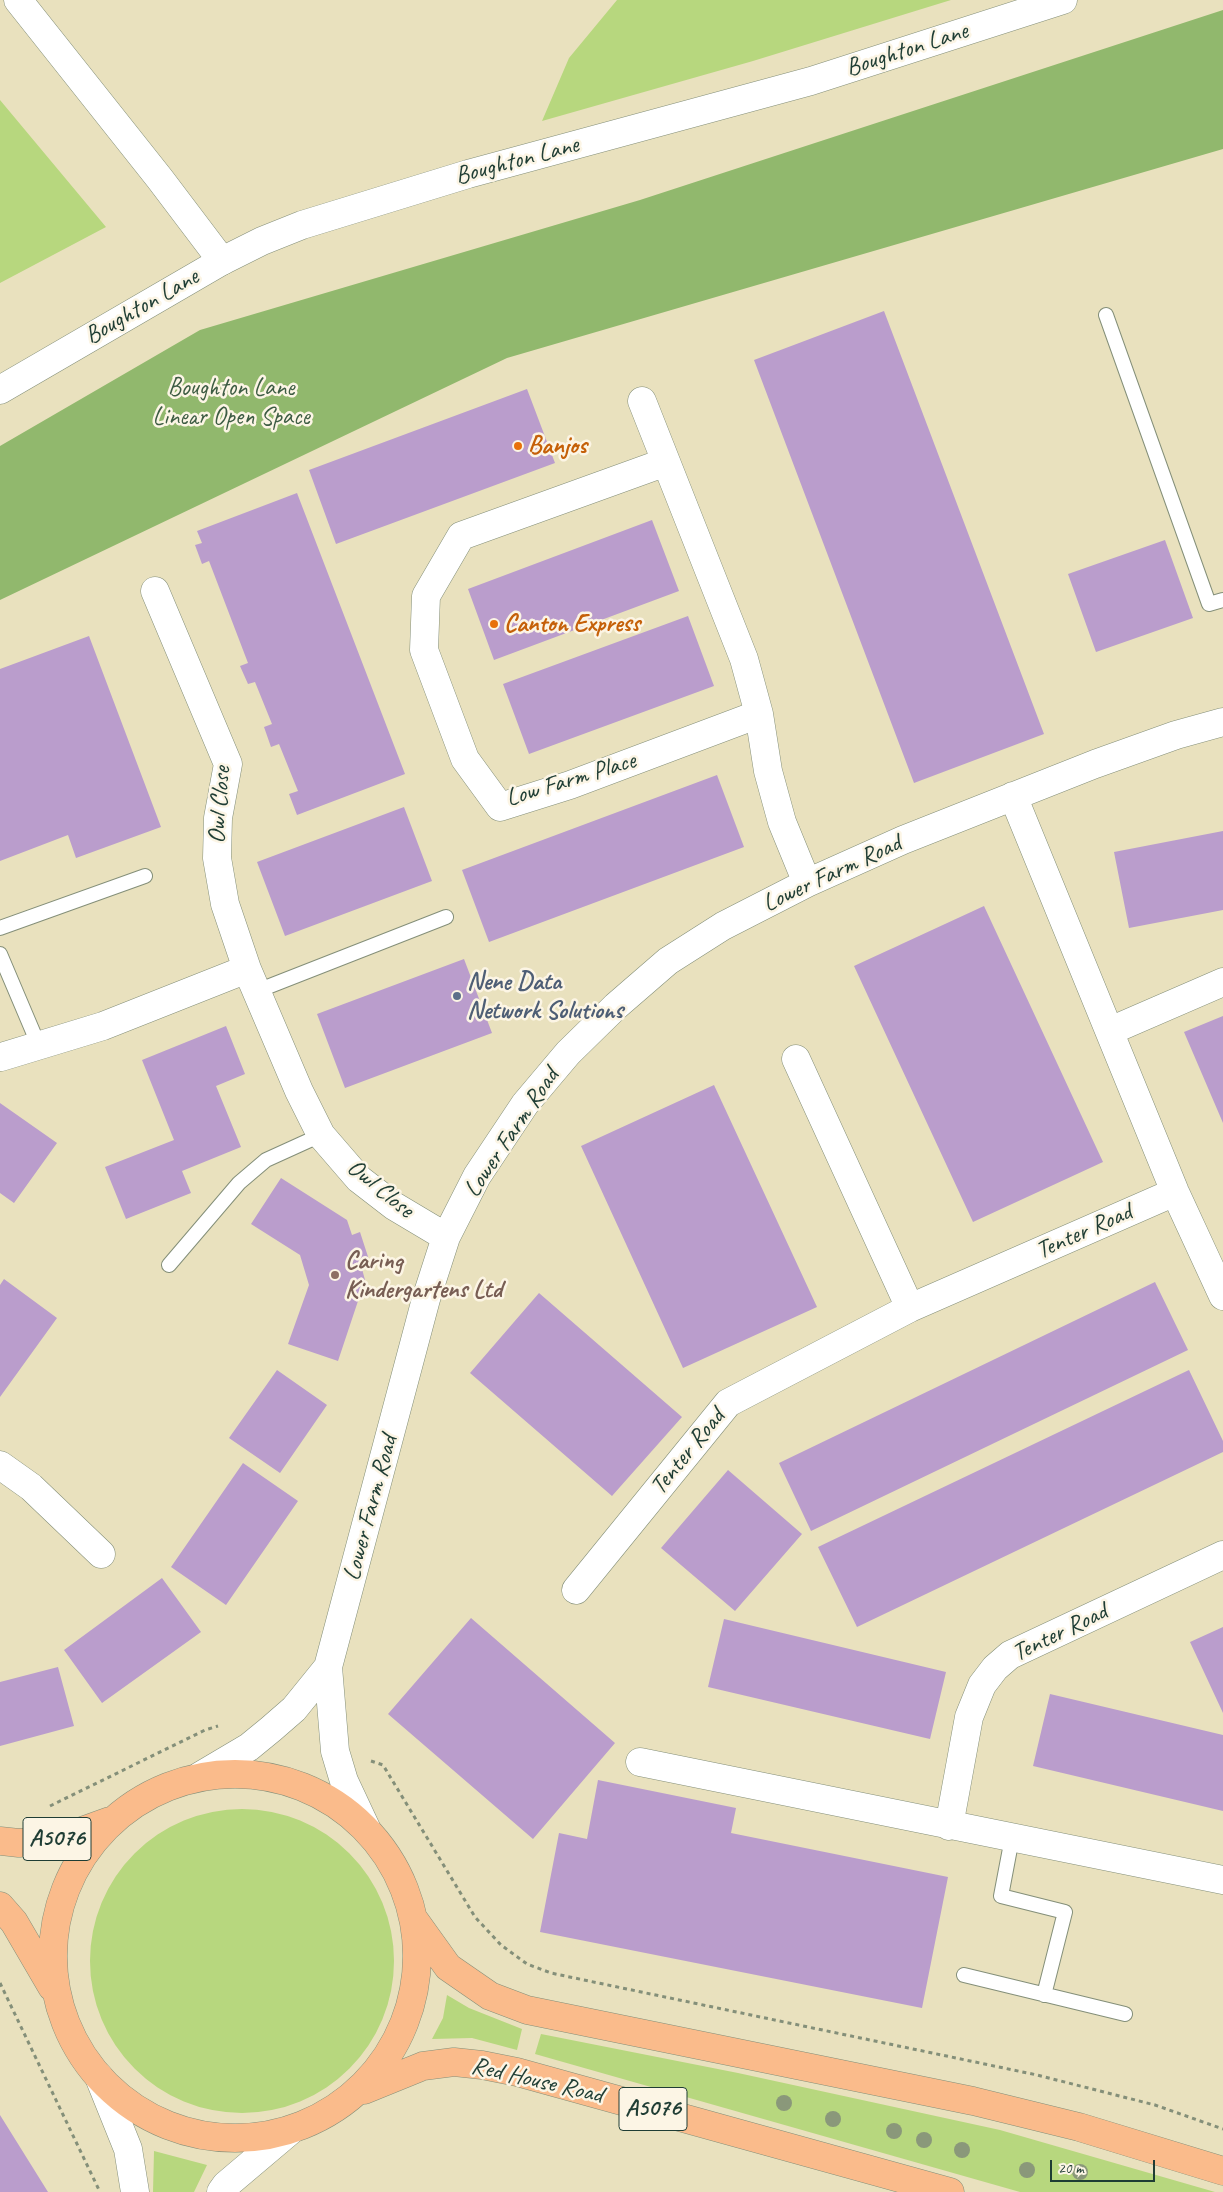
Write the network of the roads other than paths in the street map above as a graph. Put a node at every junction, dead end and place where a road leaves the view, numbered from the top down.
1 (18, 0) edge
2 (1063, 0) edge
3 (222, 261) junction
4 (1106, 315) dead end
5 (0, 390) edge
6 (642, 401) dead end
7 (666, 462) junction
8 (155, 591) dead end
9 (1223, 600) edge
10 (759, 714) junction
11 (1223, 722) edge
12 (1013, 796) junction
13 (145, 876) dead end
14 (806, 883) junction
15 (446, 917) dead end
16 (0, 928) edge
17 (0, 954) edge
18 (252, 980) junction
19 (1223, 982) edge
20 (1110, 1031) junction
21 (39, 1046) junction
22 (0, 1057) edge
23 (796, 1059) dead end
24 (321, 1135) junction
25 (1175, 1192) junction
26 (446, 1237) junction
27 (169, 1265) dead end
28 (1223, 1296) edge
29 (910, 1308) junction
30 (0, 1465) edge
31 (101, 1554) dead end
32 (1223, 1555) edge
33 (576, 1590) dead end
34 (328, 1667) junction
35 (640, 1762) dead end
36 (200, 1776) junction
37 (112, 1820) junction
38 (950, 1826) junction
39 (366, 1828) junction
40 (1012, 1838) junction
41 (0, 1841) edge
42 (1223, 1880) edge
43 (0, 1906) edge
44 (415, 1921) junction
45 (964, 1975) dead end
46 (56, 1995) junction
47 (1044, 1995) junction
48 (1125, 2014) dead end
49 (99, 2078) junction
50 (356, 2093) junction
51 (291, 2130) junction
52 (1223, 2171) edge
53 (135, 2192) edge
54 (222, 2192) edge
55 (950, 2192) edge

1 - 3 street
2 - 3 street, Boughton Lane
3 - 5 street, Boughton Lane
4 - 9 lane
6 - 7 street
7 - 10 street
7 - 10 street, Low Farm Place
8 - 18 street, Owl Close
10 - 14 street
11 - 12 street, Lower Farm Road
12 - 14 street, Lower Farm Road
12 - 20 street
13 - 16 lane
14 - 26 street, Lower Farm Road
15 - 18 lane
17 - 21 lane
18 - 21 street
18 - 24 street, Owl Close
19 - 20 street
20 - 25 street
21 - 22 street
23 - 29 street
24 - 26 street, Owl Close
24 - 27 lane
25 - 28 street
25 - 29 street, Tenter Road
26 - 34 street, Lower Farm Road
29 - 33 street, Tenter Road
30 - 31 street
32 - 38 street, Tenter Road
34 - 36 street
34 - 39 street
35 - 38 street
36 - 37 main road
36 - 39 main road
37 - 41 main road, A5076
37 - 46 main road
38 - 40 street
39 - 44 main road
40 - 42 street
40 - 47 lane
43 - 46 main road
44 - 50 main road
44 - 52 main road
45 - 47 lane
46 - 49 main road
47 - 48 lane
49 - 51 main road
49 - 53 street
50 - 51 main road
50 - 55 main road, Red House Road / A5076
51 - 54 street

